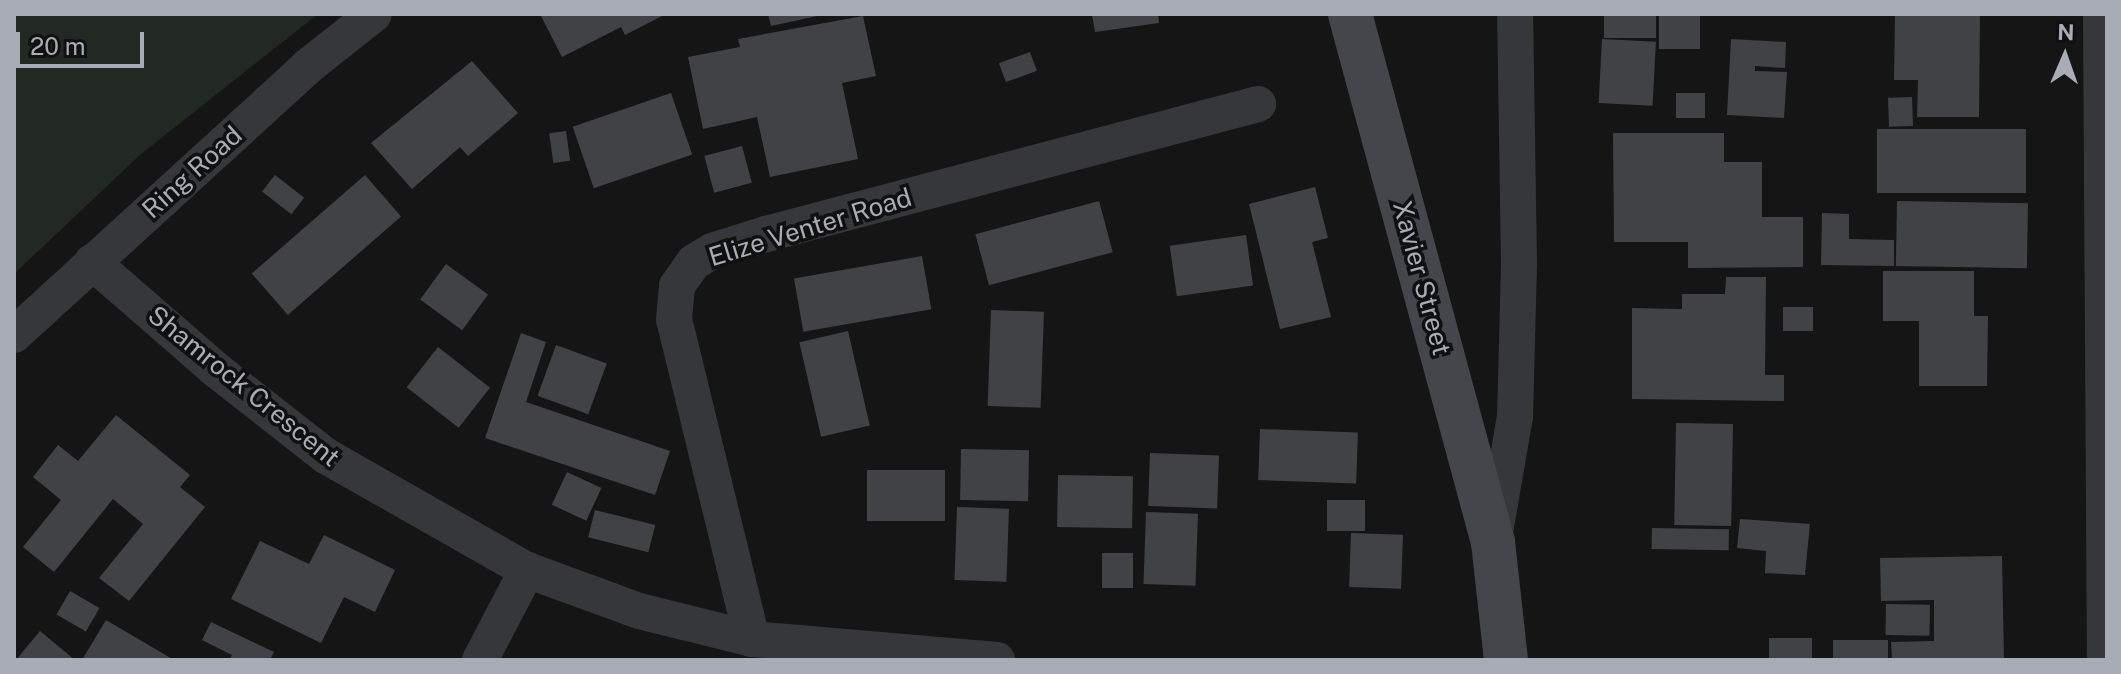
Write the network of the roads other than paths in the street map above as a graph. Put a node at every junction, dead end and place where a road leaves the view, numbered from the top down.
1 (374, 14) edge
2 (1350, 14) edge
3 (1515, 14) edge
4 (2101, 14) edge
5 (1258, 104) dead end
6 (92, 262) junction
7 (14, 335) edge
8 (1493, 542) junction
9 (527, 570) junction
10 (752, 639) junction
11 (480, 660) edge
12 (997, 660) edge
13 (1506, 660) edge
14 (2105, 660) edge

1 - 6 street, Ring Road
2 - 8 main road, Xavier Street
3 - 8 street, Xavier Street
4 - 14 street
5 - 10 street, Elize Venter Road
6 - 7 street, Ring Road
6 - 9 street, Shamrock Crescent
8 - 13 main road, Xavier Street
9 - 10 street, Shamrock Crescent
9 - 11 street
10 - 12 street, Shamrock Crescent

